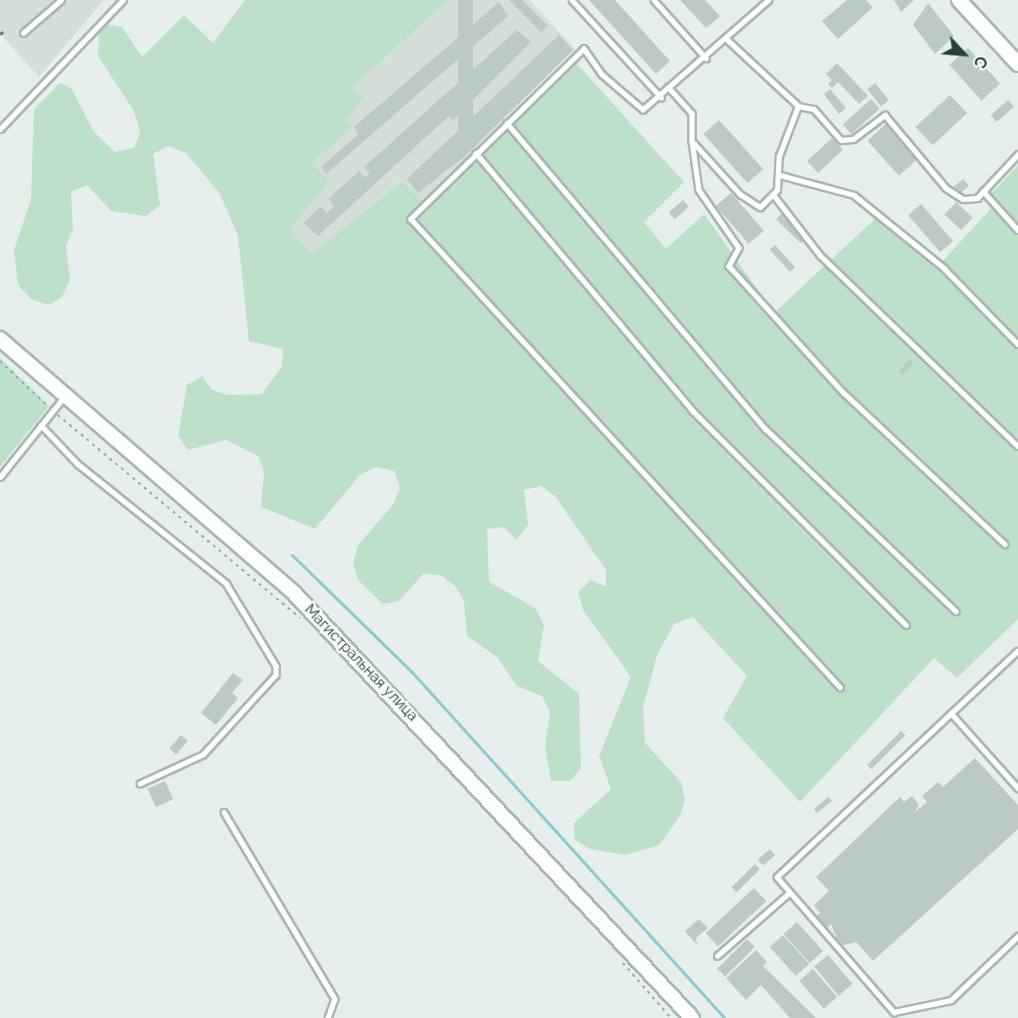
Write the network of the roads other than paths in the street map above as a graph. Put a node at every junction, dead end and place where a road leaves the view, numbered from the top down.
1 (61, 0) edge
2 (123, 0) edge
3 (572, 0) edge
4 (654, 0) edge
5 (769, 0) edge
6 (964, 2) edge
7 (23, 33) dead end
8 (727, 40) junction
9 (706, 58) junction
10 (1018, 64) edge
11 (671, 90) junction
12 (661, 97) junction
13 (798, 106) junction
14 (507, 123) junction
15 (0, 129) edge
16 (692, 141) junction
17 (476, 153) junction
18 (1018, 154) edge
19 (780, 175) junction
20 (983, 191) junction
21 (773, 194) junction
22 (1018, 230) edge
23 (0, 339) edge
24 (1018, 344) edge
25 (63, 398) junction
26 (41, 425) junction
27 (1018, 446) edge
28 (0, 477) edge
29 (1005, 544) dead end
30 (956, 611) dead end
31 (906, 624) dead end
32 (1018, 651) edge
33 (840, 687) dead end
34 (951, 713) junction
35 (140, 784) dead end
36 (1018, 788) edge
37 (224, 812) dead end
38 (789, 893) junction
39 (1018, 936) edge
40 (717, 956) dead end
41 (328, 1018) edge
42 (692, 1018) edge

1 - 7 lane
2 - 15 lane
3 - 12 lane
4 - 9 lane
5 - 8 lane
6 - 10 main road
8 - 9 lane
8 - 13 lane
9 - 11 lane
11 - 12 lane
11 - 16 lane
12 - 14 lane
13 - 19 lane
13 - 20 lane
14 - 17 lane
14 - 30 lane
16 - 21 lane
16 - 29 lane
17 - 31 lane
17 - 33 lane
18 - 20 lane
19 - 21 lane
19 - 24 lane
20 - 22 lane
21 - 27 lane
23 - 25 main road, Магистральная улица
25 - 26 lane
25 - 42 main road, Магистральная улица
26 - 28 lane
26 - 35 lane
32 - 34 lane
34 - 36 lane
34 - 38 lane
37 - 41 lane
38 - 39 lane
38 - 40 lane

